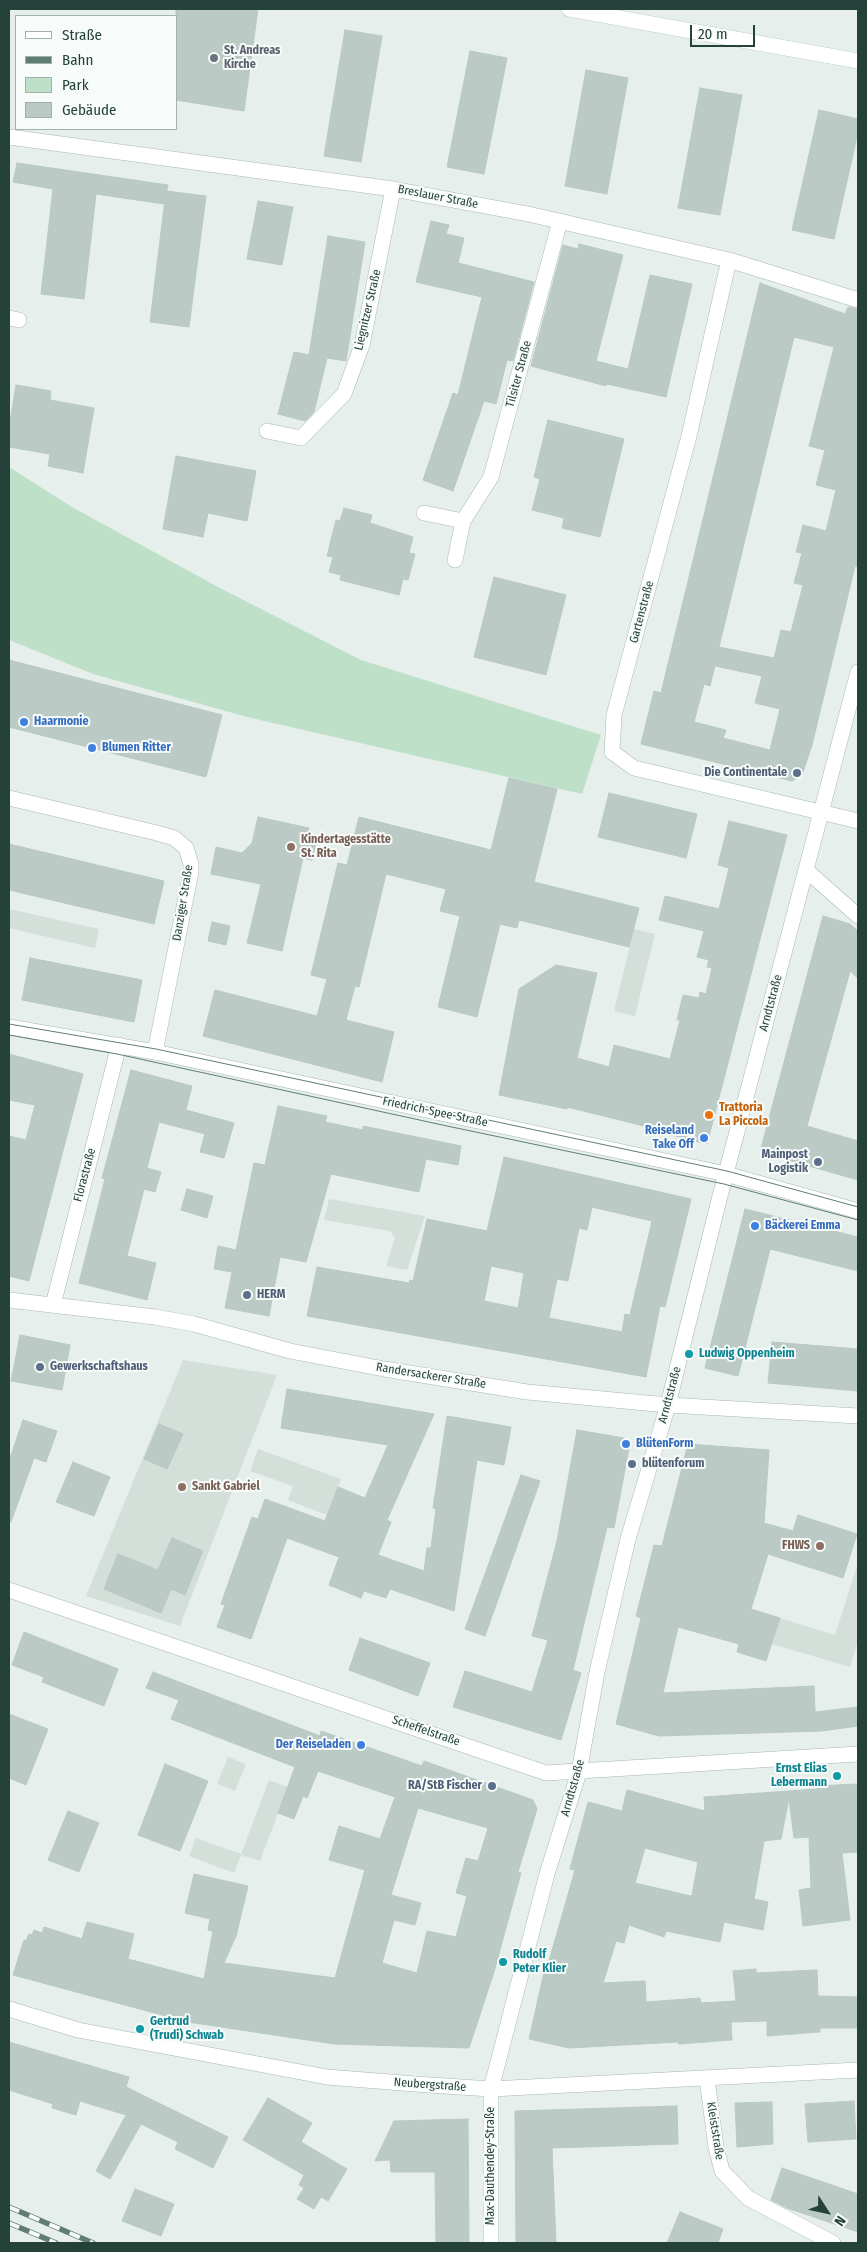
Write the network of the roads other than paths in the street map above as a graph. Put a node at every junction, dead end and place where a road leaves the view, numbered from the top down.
1 (569, 9) edge
2 (858, 61) edge
3 (9, 138) edge
4 (393, 189) junction
5 (560, 220) junction
6 (729, 260) junction
7 (858, 300) edge
8 (266, 431) dead end
9 (424, 513) dead end
10 (463, 522) junction
11 (455, 560) dead end
12 (858, 672) edge
13 (9, 798) edge
14 (822, 812) junction
15 (858, 821) edge
16 (806, 870) junction
17 (858, 916) edge
18 (9, 1027) edge
19 (119, 1045) junction
20 (155, 1052) junction
21 (726, 1174) junction
22 (858, 1211) edge
23 (9, 1300) edge
24 (53, 1305) junction
25 (668, 1405) junction
26 (858, 1416) edge
27 (9, 1590) edge
28 (858, 1754) edge
29 (579, 1772) junction
30 (9, 2008) edge
31 (858, 2070) edge
32 (707, 2078) junction
33 (491, 2089) junction
34 (491, 2243) edge
35 (832, 2243) edge

1 - 2 street
3 - 4 street, Breslauer Straße
4 - 5 street, Breslauer Straße
4 - 8 street, Liegnitzer Straße
5 - 6 street, Breslauer Straße
5 - 10 street, Tilsiter Straße
6 - 7 street, Breslauer Straße
6 - 14 street, Gartenstraße
9 - 10 street
10 - 11 street, Tilsiter Straße
12 - 14 street, Arndtstraße
13 - 20 street, Danziger Straße
14 - 15 street
14 - 16 street, Arndtstraße
16 - 17 street
16 - 21 street, Arndtstraße
18 - 19 street, Friedrich-Spee-Straße
19 - 20 street, Friedrich-Spee-Straße
19 - 24 street, Florastraße
20 - 21 street, Friedrich-Spee-Straße
21 - 22 street, Friedrich-Spee-Straße
21 - 25 street, Arndtstraße
23 - 24 street, Randersackerer Straße
24 - 25 street, Randersackerer Straße
25 - 26 street, Randersackerer Straße
25 - 29 street, Arndtstraße
27 - 29 street, Scheffelstraße
28 - 29 street, Scheffelstraße
29 - 33 street, Arndtstraße
30 - 33 street, Neubergstraße
31 - 32 street, Neubergstraße
32 - 33 street, Neubergstraße
32 - 35 street, Kleiststraße
33 - 34 street, Max-Dauthendey-Straße

